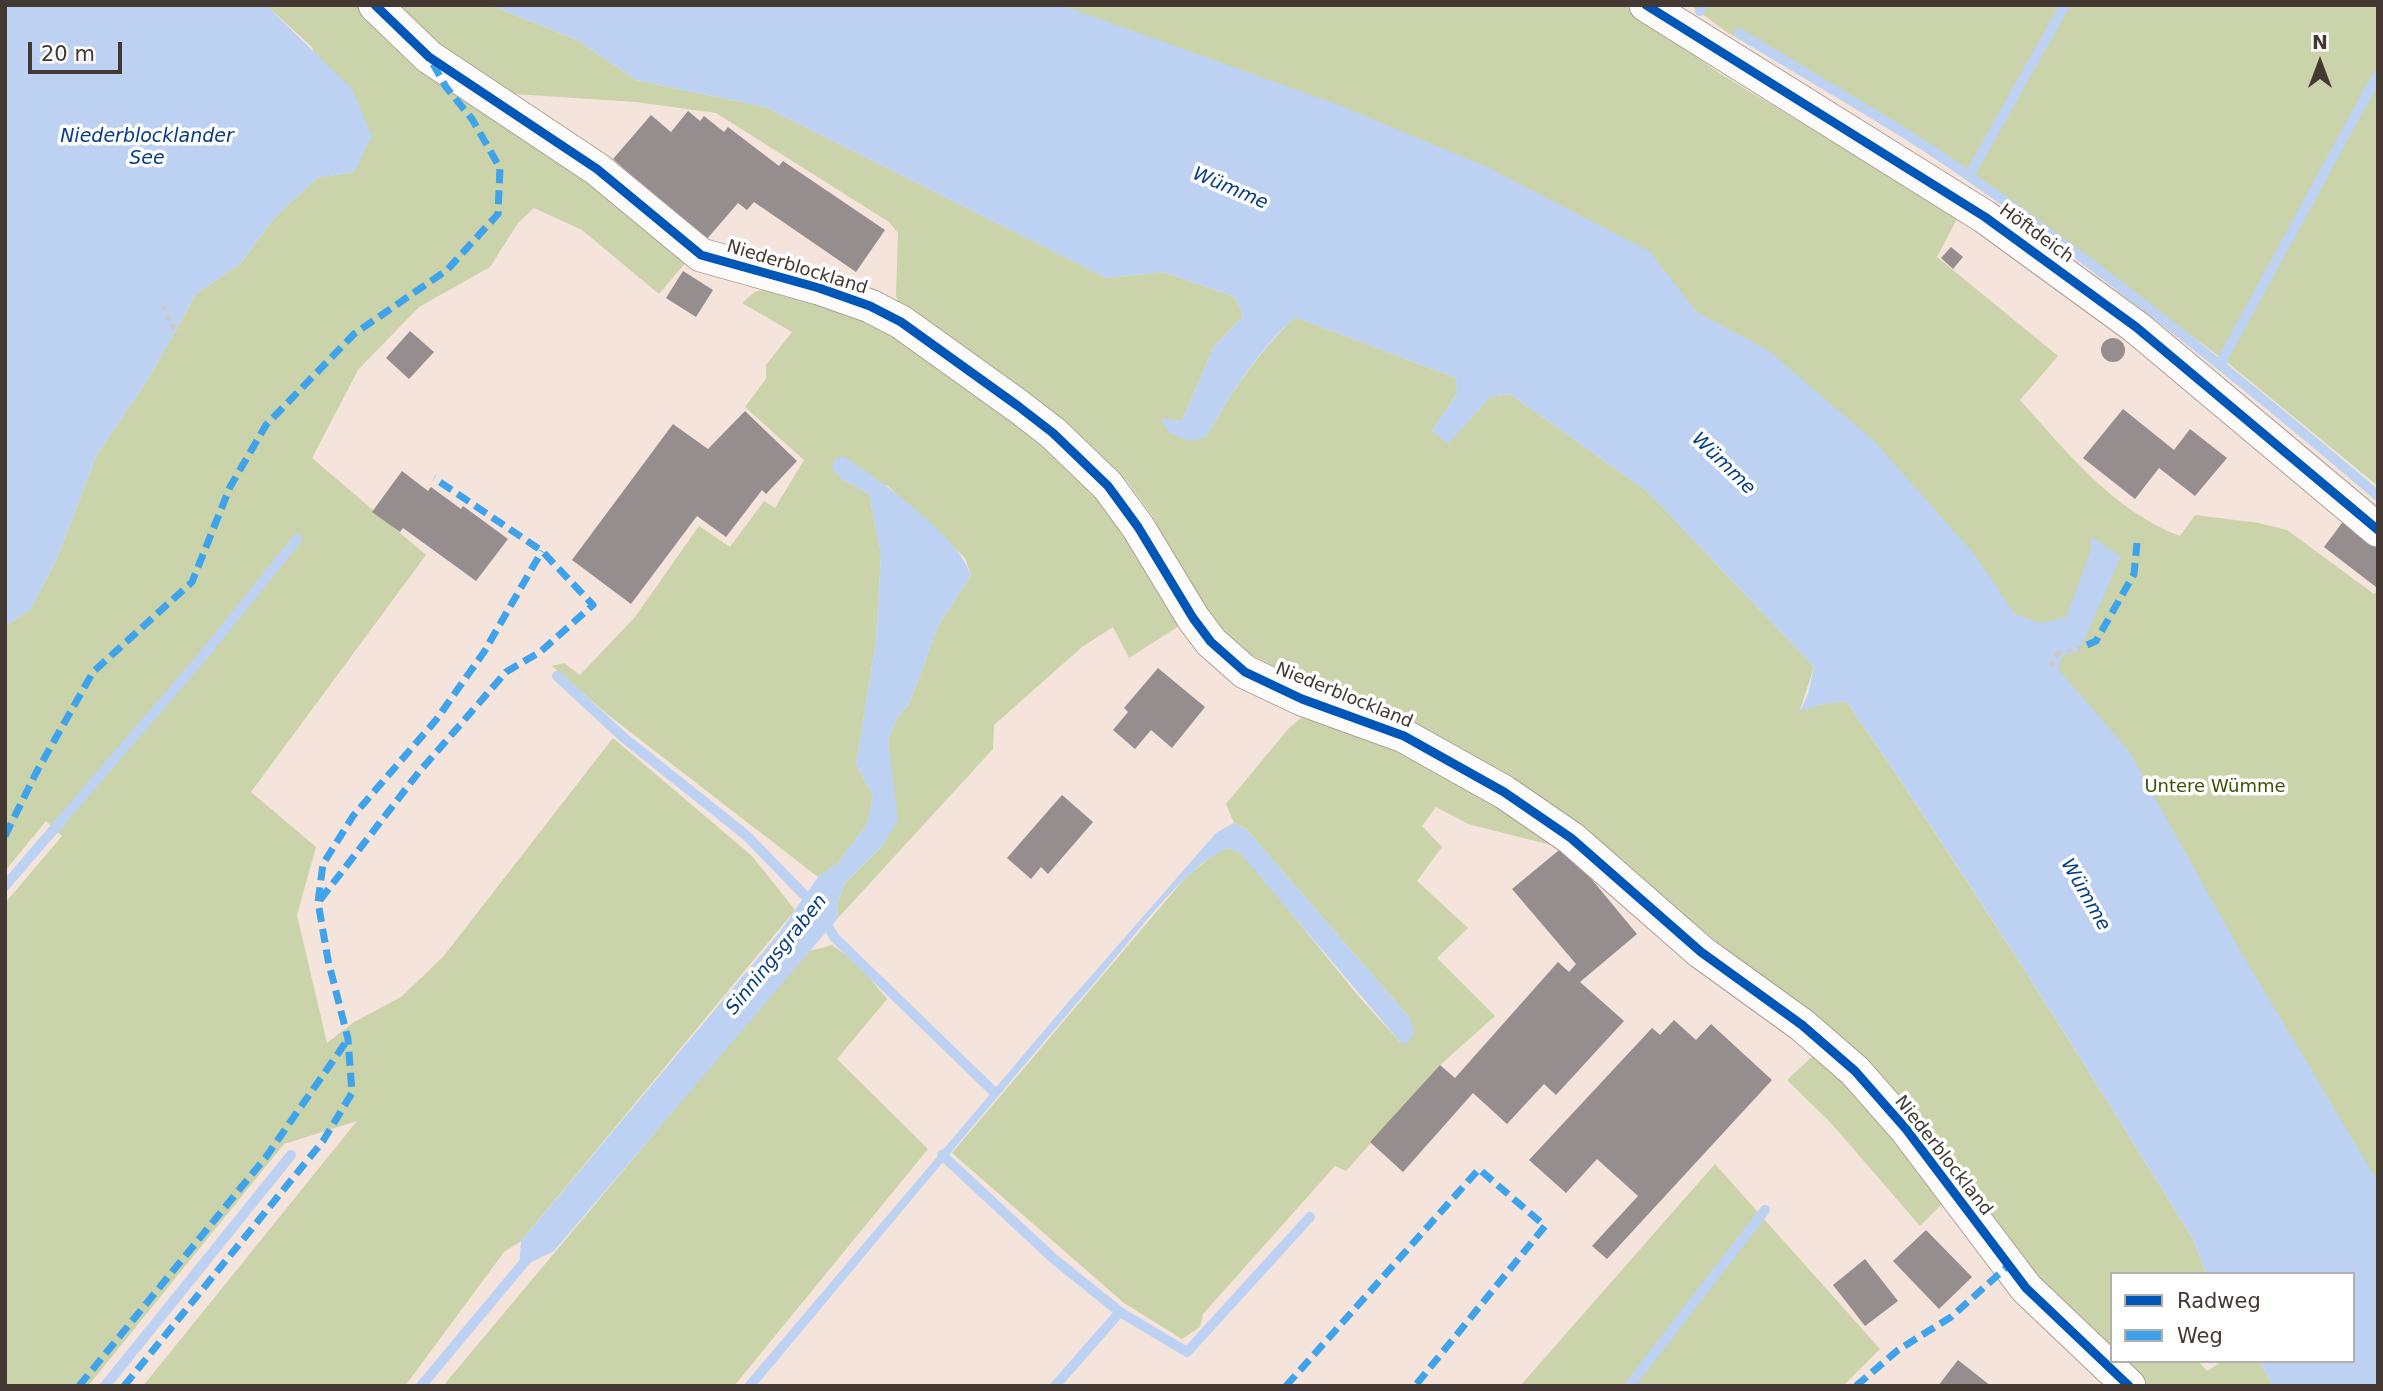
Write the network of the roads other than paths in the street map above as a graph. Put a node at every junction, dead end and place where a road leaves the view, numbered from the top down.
1 (375, 5) edge
2 (1646, 5) edge
3 (2378, 530) edge
4 (2129, 1386) edge

1 - 4 street, Niederblockland
2 - 3 street, Höftdeich

